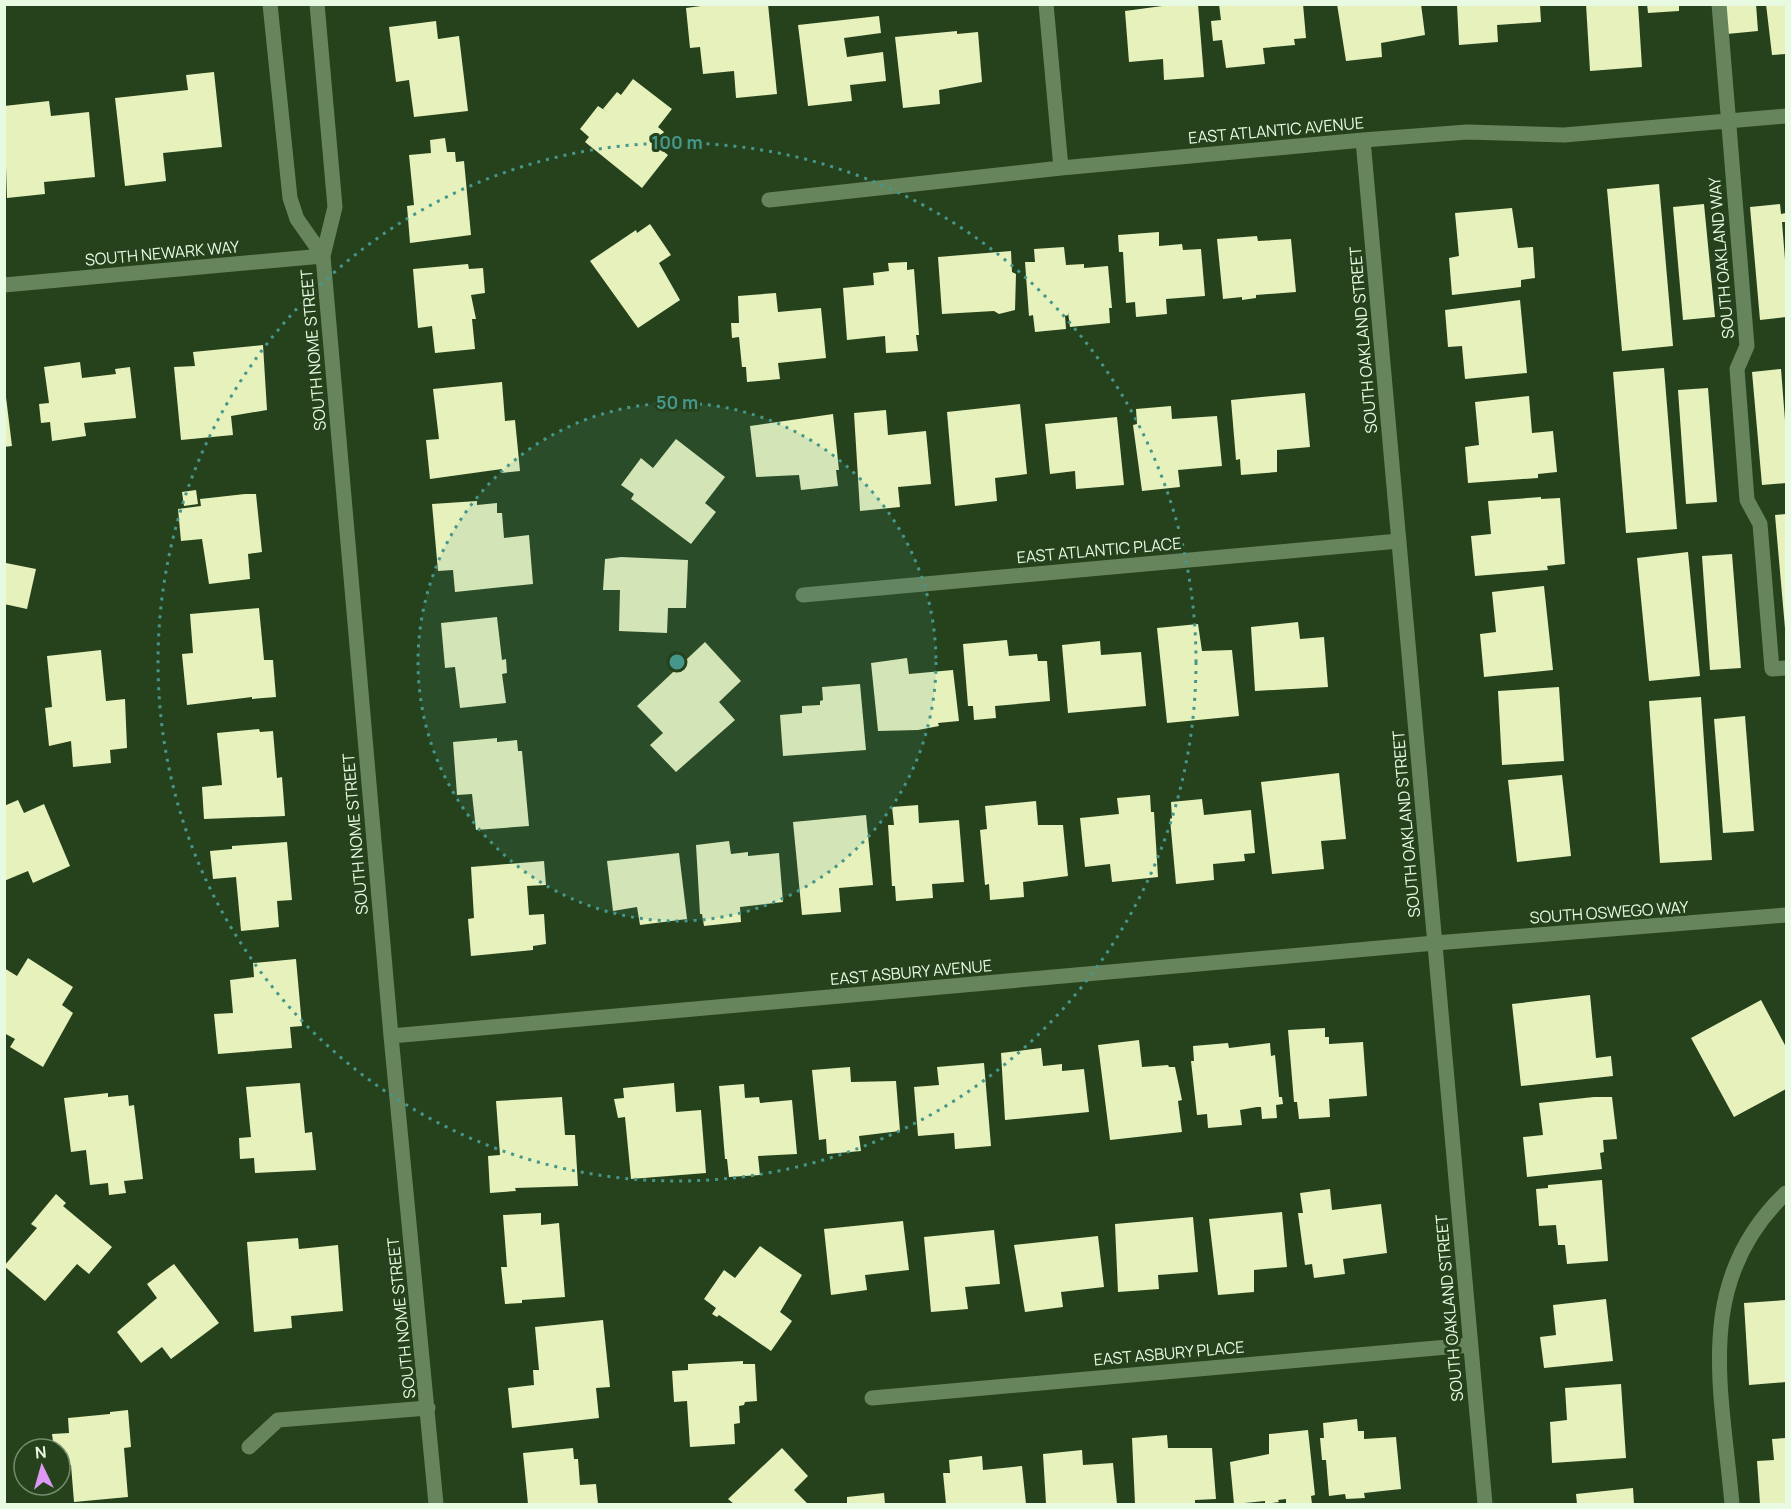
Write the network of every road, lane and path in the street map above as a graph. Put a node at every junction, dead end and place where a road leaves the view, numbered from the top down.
1 (270, 4) edge
2 (317, 4) edge
3 (1046, 4) edge
4 (1719, 4) edge
5 (1786, 116) edge
6 (1727, 121) junction
7 (1363, 140) junction
8 (1060, 168) junction
9 (769, 200) dead end
10 (323, 256) junction
11 (4, 285) edge
12 (1399, 541) junction
13 (803, 595) dead end
14 (1786, 668) edge
15 (1786, 915) edge
16 (1435, 943) junction
17 (391, 1036) junction
18 (1786, 1193) edge
19 (1470, 1345) junction
20 (872, 1398) dead end
21 (428, 1408) junction
22 (249, 1447) dead end
23 (436, 1504) edge
24 (1485, 1504) edge
25 (1732, 1504) edge

1 - 10 street, SOUTH NOME STREET
2 - 10 street, SOUTH NOME STREET
3 - 8 street
4 - 6 street, SOUTH OAKLAND WAY
5 - 6 street, EAST ATLANTIC AVENUE
6 - 7 street, EAST ATLANTIC AVENUE
6 - 14 street, SOUTH OAKLAND WAY
7 - 8 street, EAST ATLANTIC AVENUE
7 - 12 street, SOUTH OAKLAND STREET
8 - 9 street, EAST ATLANTIC AVENUE
10 - 11 street, SOUTH NEWARK WAY
10 - 17 street, SOUTH NOME STREET
12 - 13 street, EAST ATLANTIC PLACE
12 - 16 street, SOUTH OAKLAND STREET
15 - 16 street, SOUTH OSWEGO WAY
16 - 17 street, EAST ASBURY AVENUE
16 - 19 street, SOUTH OAKLAND STREET
17 - 21 street, SOUTH NOME STREET
18 - 25 street
19 - 20 street, EAST ASBURY PLACE
19 - 24 street, SOUTH OAKLAND STREET
21 - 22 street, SOUTH NOME STREET
21 - 23 street, SOUTH NOME STREET

